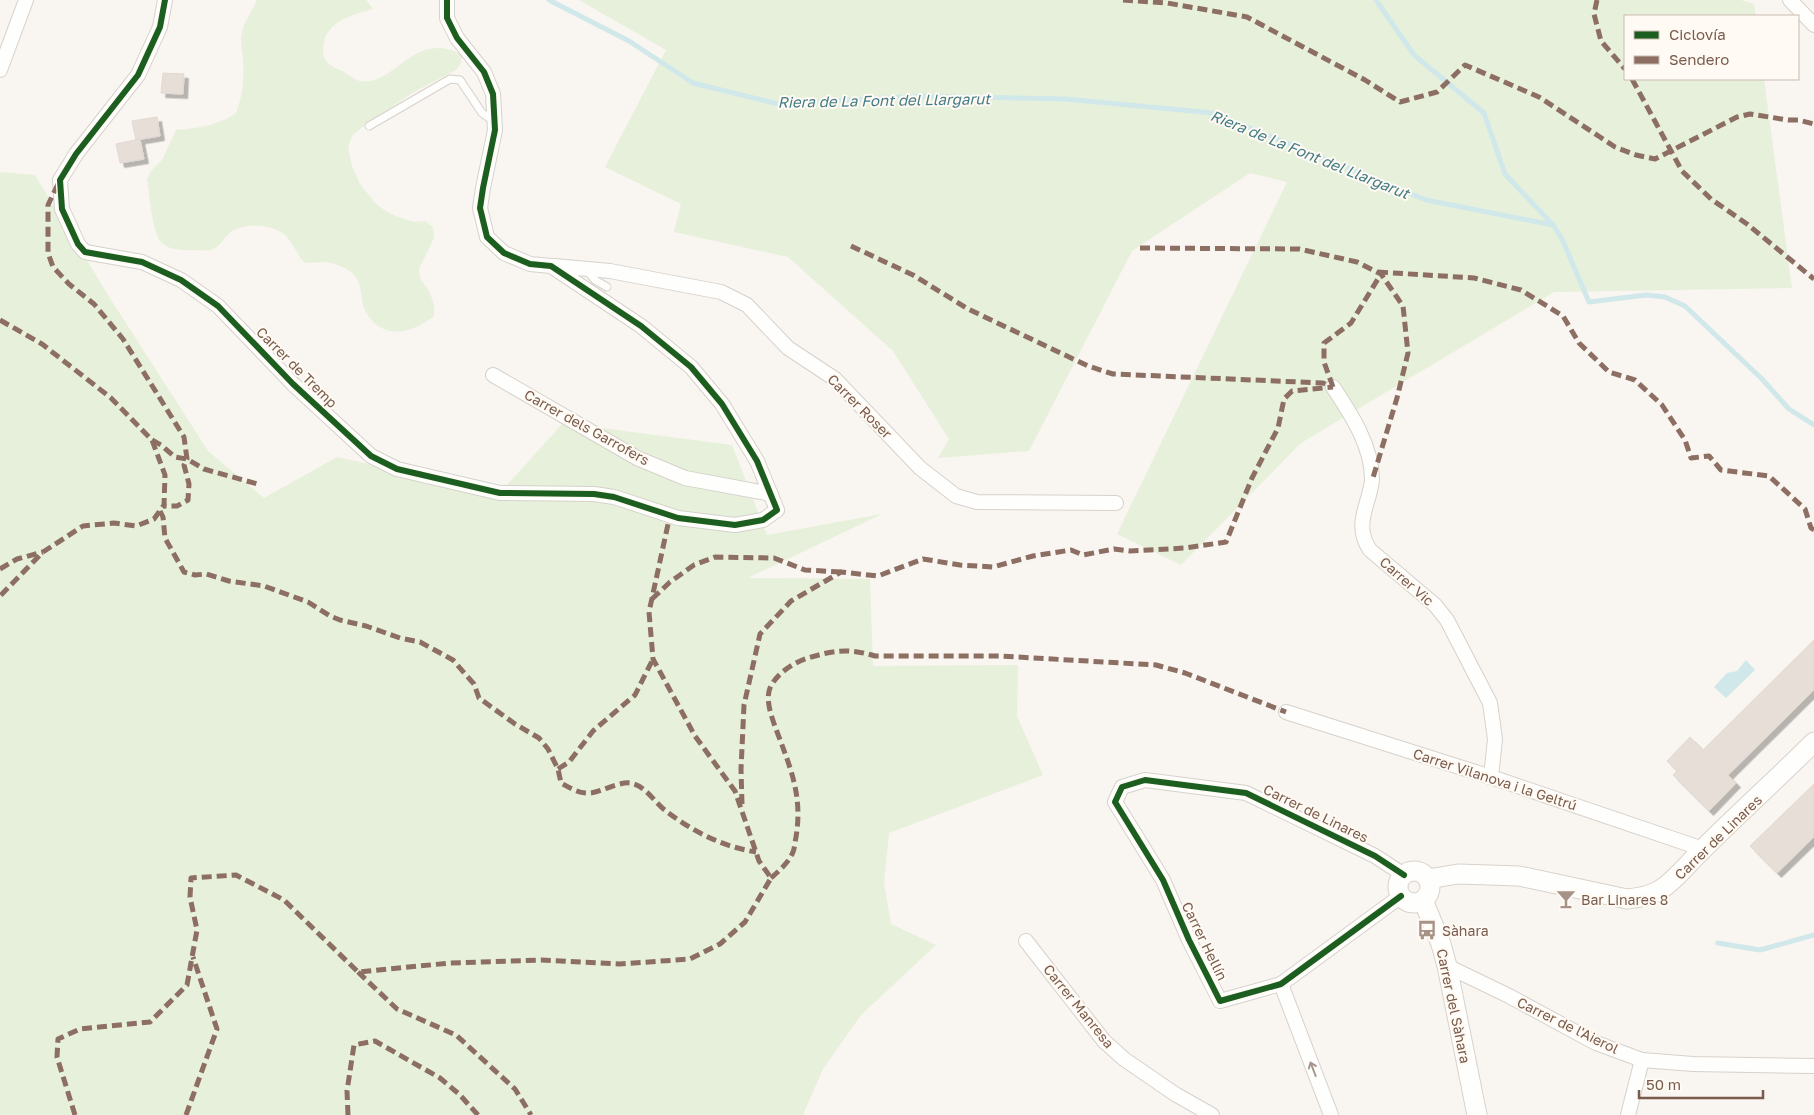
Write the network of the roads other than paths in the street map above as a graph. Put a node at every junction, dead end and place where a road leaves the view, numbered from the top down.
1 (26, 0) edge
2 (165, 0) edge
3 (447, 0) edge
4 (1790, 0) edge
5 (1814, 25) edge
6 (0, 70) edge
7 (495, 122) junction
8 (369, 126) dead end
9 (551, 266) junction
10 (584, 269) junction
11 (607, 287) dead end
12 (493, 374) dead end
13 (1333, 387) dead end
14 (771, 494) junction
15 (1116, 503) dead end
16 (1286, 712) dead end
17 (1814, 742) edge
18 (1491, 777) junction
19 (1122, 787) joint
20 (1703, 848) junction
21 (1404, 875) junction
22 (1428, 879) junction
23 (1401, 896) junction
24 (1423, 900) junction
25 (1026, 941) dead end
26 (1447, 966) junction
27 (1281, 984) junction
28 (1642, 1060) junction
29 (1814, 1066) edge
30 (1212, 1115) edge
31 (1331, 1115) edge
32 (1477, 1115) edge
33 (1628, 1115) edge

1 - 6 street
2 - 14 street, Carrer de Tremp
3 - 7 street, Carrer Roser
4 - 5 street
7 - 8 lane
7 - 9 street, Carrer Roser
9 - 10 street, Carrer Roser
9 - 14 street
10 - 11 lane
10 - 15 street, Carrer Roser
12 - 14 street, Carrer dels Garrofers
13 - 18 street, Carrer Vic
16 - 18 street, Carrer Vilanova i la Geltrú
17 - 20 street, Carrer de Linares
18 - 20 street, Carrer Vilanova i la Geltrú
19 - 21 street, Carrer de Linares
19 - 27 street, Carrer Hellín
20 - 22 street, Carrer de Linares
21 - 22 street
21 - 23 street
22 - 24 street
23 - 24 street
23 - 27 street, Carrer Hellín
24 - 26 street, Carrer del Sàhara
25 - 30 street, Carrer Manresa
26 - 28 street, Carrer de l'Aierol
26 - 32 street, Carrer del Sàhara
31 -> 27 street
28 - 29 street, Carrer de l'Aierol
28 - 33 street

